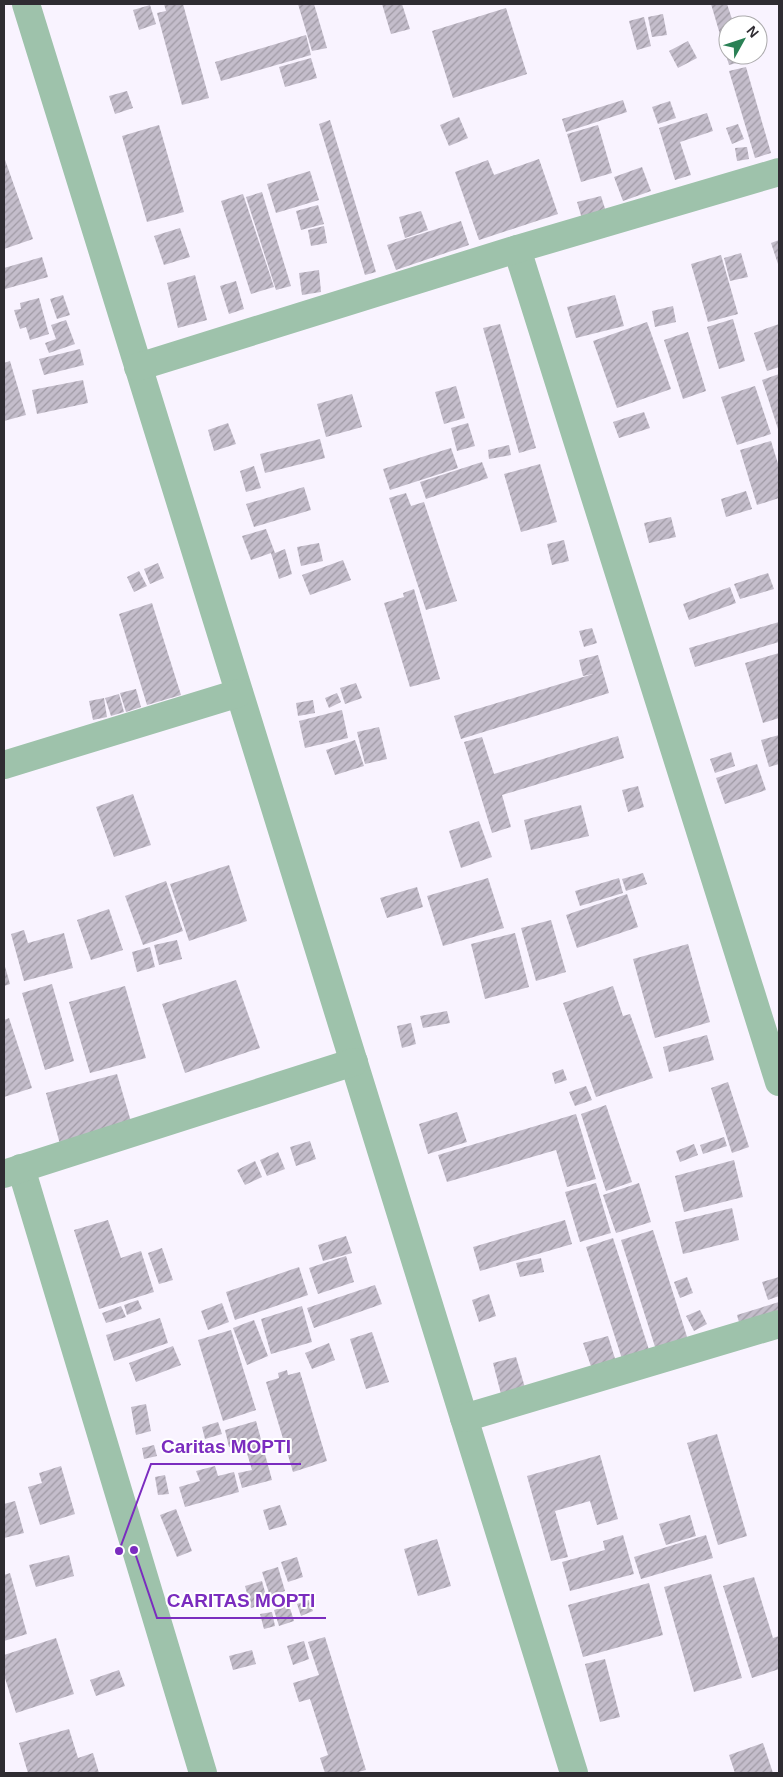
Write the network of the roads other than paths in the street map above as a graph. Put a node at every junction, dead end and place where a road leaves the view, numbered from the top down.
1 (26, 4) edge
2 (779, 172) edge
3 (517, 249) junction
4 (138, 367) junction
5 (239, 693) junction
6 (4, 765) edge
7 (354, 1062) junction
8 (779, 1082) edge
9 (12, 1171) edge
10 (779, 1324) edge
11 (464, 1418) junction
12 (203, 1773) edge
13 (574, 1773) edge

1 - 4 street
2 - 3 street
3 - 4 street
3 - 8 street
4 - 5 street
5 - 6 street
5 - 7 street
7 - 9 street
7 - 11 street
9 - 12 street
10 - 11 street
11 - 13 street

